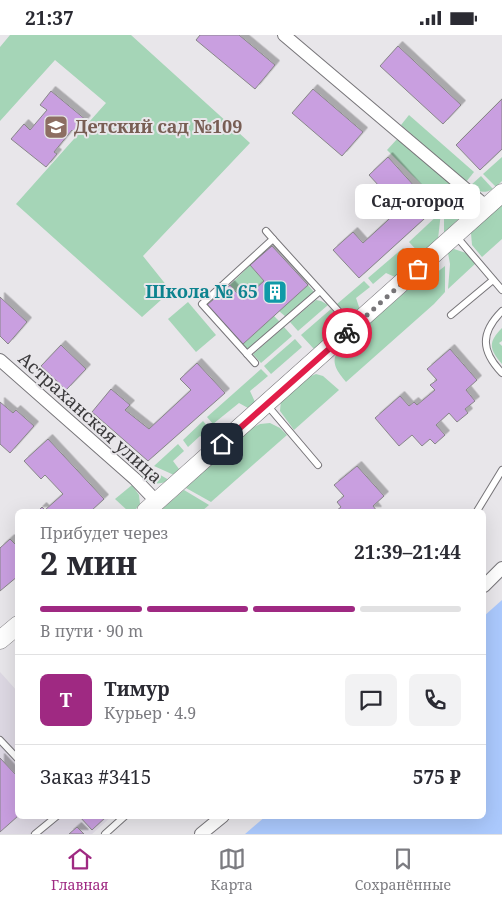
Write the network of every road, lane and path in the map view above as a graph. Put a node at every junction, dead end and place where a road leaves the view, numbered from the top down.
1 (284, 35) edge
2 (502, 193) edge
3 (486, 207) junction
4 (266, 231) dead end
5 (456, 235) junction
6 (273, 239) junction
7 (493, 279) junction
8 (502, 290) edge
9 (320, 291) junction
10 (502, 311) edge
11 (451, 315) dead end
12 (353, 327) junction
13 (247, 354) junction
14 (0, 360) edge
15 (255, 363) dead end
16 (502, 373) edge
17 (266, 404) junction
18 (318, 465) dead end
19 (502, 470) edge
20 (151, 507) edge
21 (478, 509) edge
22 (502, 568) edge
23 (486, 583) edge
24 (15, 628) edge
25 (0, 640) edge
26 (0, 740) edge
27 (15, 756) edge
28 (53, 819) edge
29 (121, 819) edge
30 (219, 819) edge
31 (35, 834) edge
32 (105, 834) edge
33 (201, 834) edge

1 - 3 street
2 - 3 street
3 - 5 street
4 - 6 lane
5 - 7 lane
5 - 12 street
6 - 9 lane
6 - 13 lane
7 - 8 lane
7 - 11 lane
9 - 12 lane
9 - 13 lane
10 - 16 lane
12 - 17 street
13 - 15 lane
14 - 20 street, Астраханская улица
17 - 18 lane
17 - 20 street
19 - 21 lane
22 - 23 street
24 - 25 street
26 - 27 lane
28 - 31 lane
29 - 32 lane
30 - 33 street

